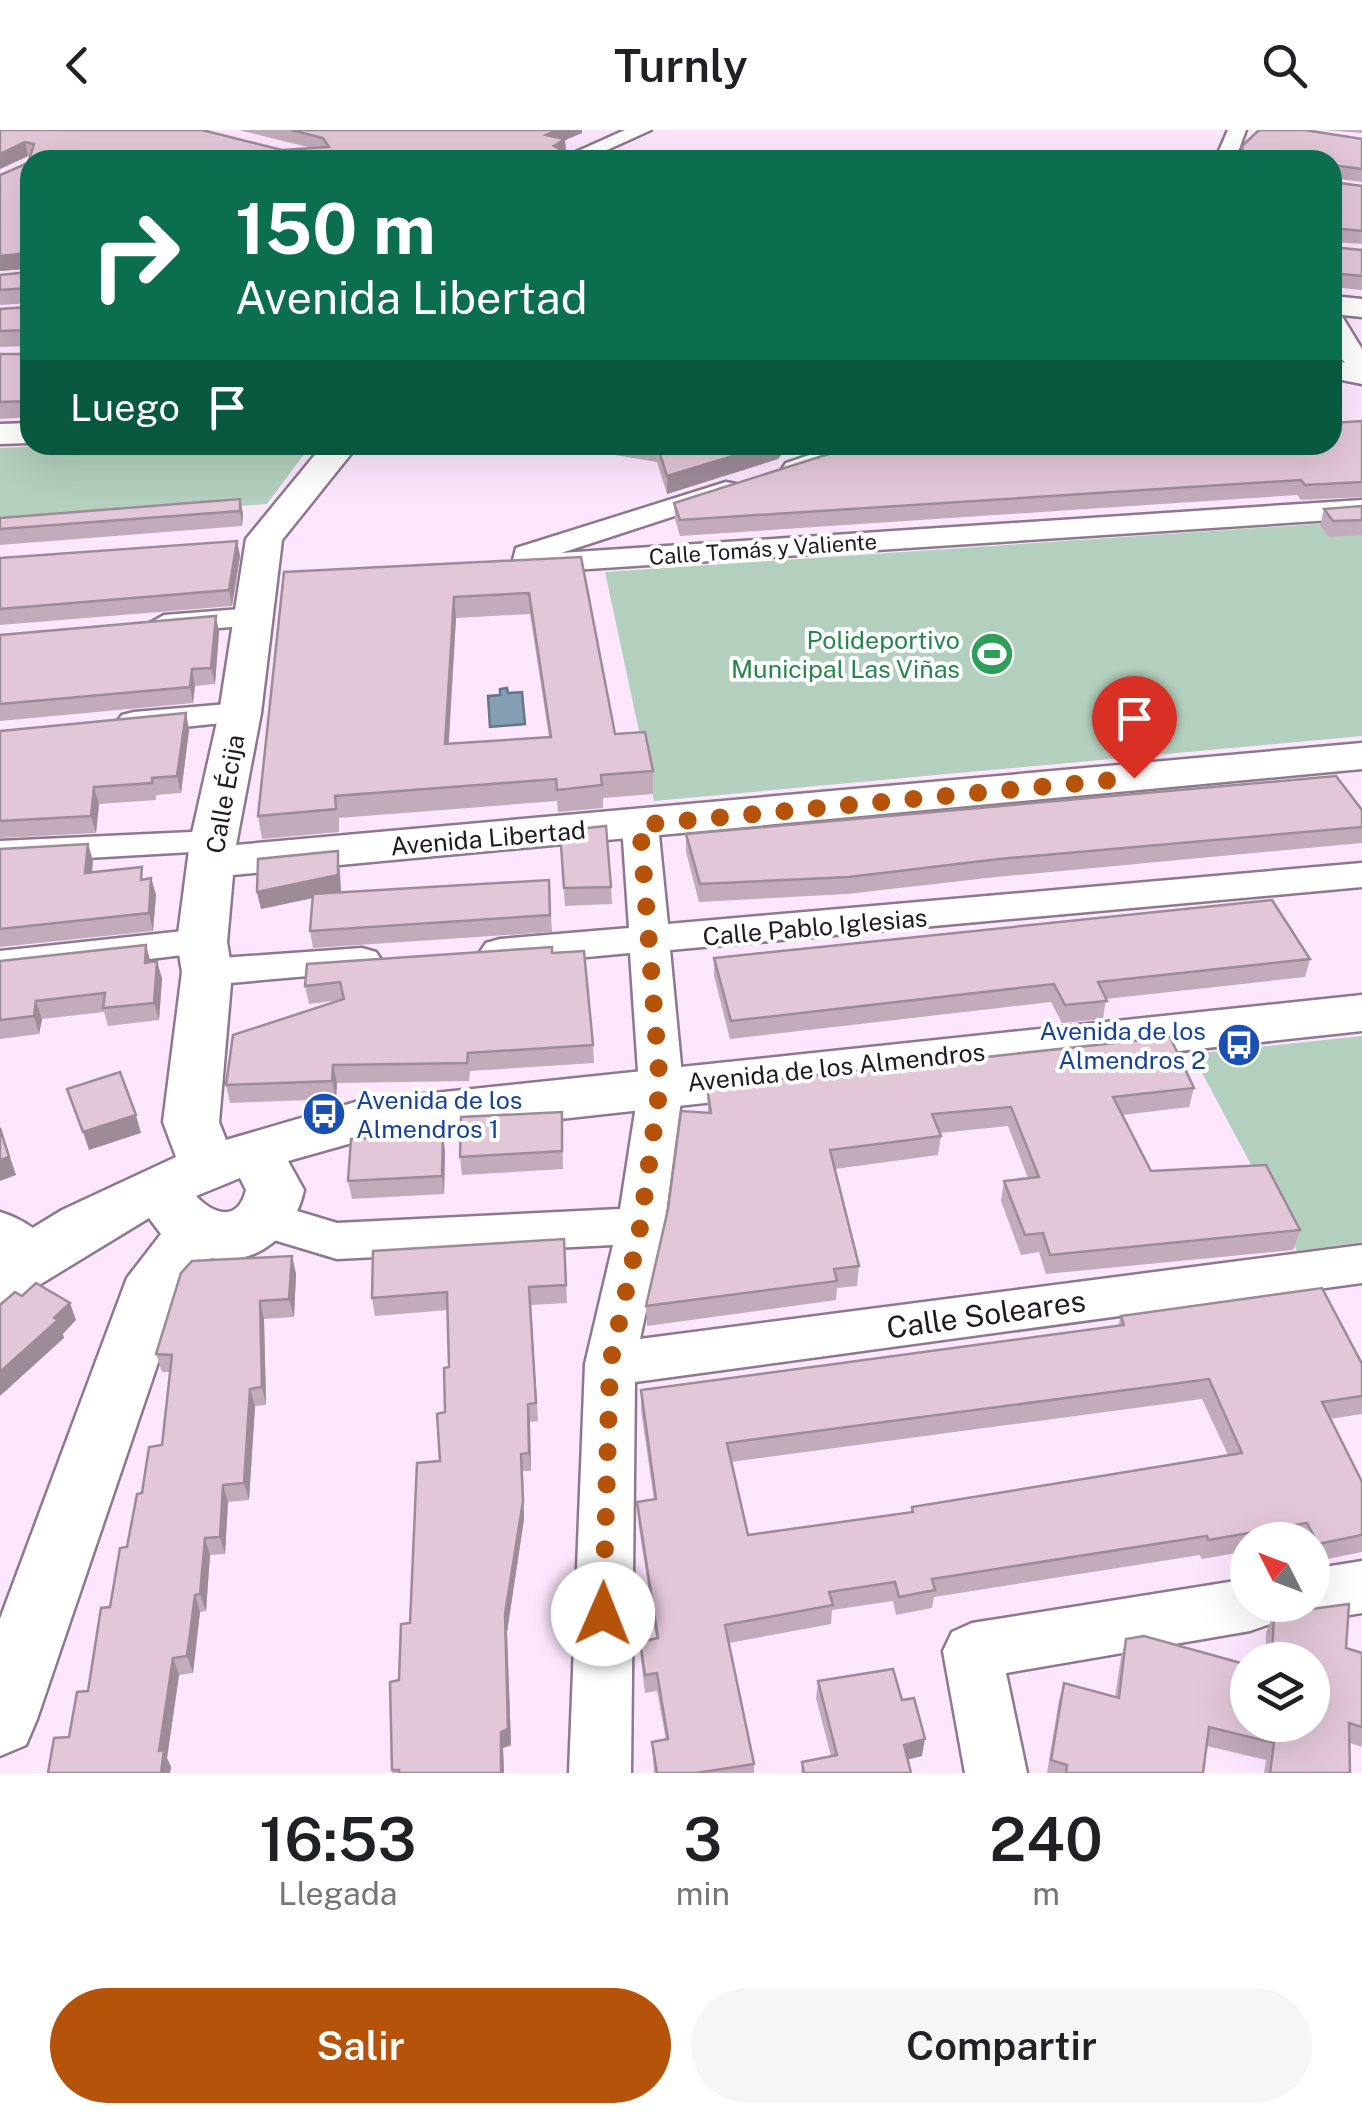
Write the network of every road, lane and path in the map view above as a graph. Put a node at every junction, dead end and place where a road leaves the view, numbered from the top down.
1 (582, 130) edge
2 (642, 130) edge
3 (621, 139) junction
4 (593, 150) edge
5 (1342, 340) edge
6 (1362, 365) edge
7 (335, 455) edge
8 (834, 455) edge
9 (1362, 509) edge
10 (527, 564) junction
11 (489, 566) edge
12 (261, 572) junction
13 (137, 627) edge
14 (240, 713) junction
15 (92, 726) edge
16 (1362, 756) edge
17 (640, 825) junction
18 (0, 852) edge
19 (213, 852) junction
20 (1362, 875) edge
21 (652, 942) junction
22 (459, 955) edge
23 (204, 957) junction
24 (400, 959) edge
25 (0, 964) edge
26 (1362, 1013) edge
27 (660, 1086) junction
28 (205, 1185) junction
29 (264, 1218) joint
30 (640, 1228) junction
31 (11, 1254) edge
32 (1362, 1264) edge
33 (610, 1364) junction
34 (1362, 1587) edge
35 (1330, 1592) edge
36 (1230, 1608) edge
37 (0, 1719) edge
38 (600, 1773) edge
39 (996, 1773) edge

1 - 3 street
2 - 3 street
3 - 4 street
5 - 6 street
7 - 12 street
8 - 10 street, Calle Tomás y Valiente
9 - 10 street, Calle Tomás y Valiente
10 - 11 street
12 - 13 street
12 - 14 street, Calle Écija
14 - 15 street
14 - 19 street, Calle Écija
16 - 17 street, Avenida Libertad
17 - 19 street, Avenida Libertad
17 - 21 street
18 - 19 street, Avenida Libertad
19 - 23 street, Calle Écija
20 - 21 street, Calle Pablo Iglesias
21 - 22 street, Calle Pablo Iglesias
21 - 27 street
23 - 24 street
23 - 25 street
23 - 28 street, Calle Écija
26 - 27 street, Avenida de los Almendros
27 - 28 street, Avenida de los Almendros
27 - 30 street
28 - 29 street
28 - 31 street, Avenida de los Almendros
28 - 37 street
29 - 30 street
30 - 33 street
32 - 33 street, Calle Soleares
33 - 38 street
34 - 35 street
36 - 39 street

